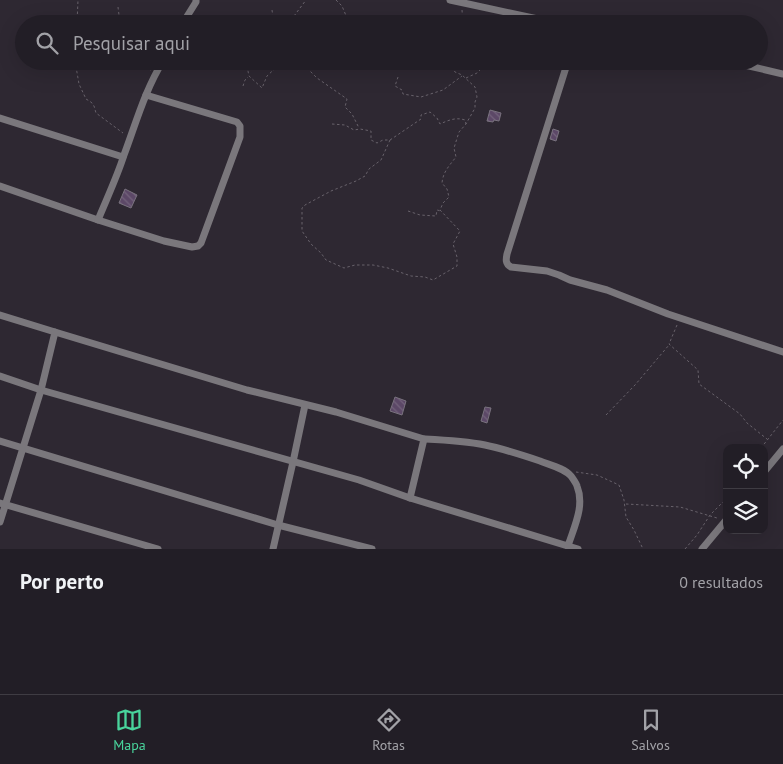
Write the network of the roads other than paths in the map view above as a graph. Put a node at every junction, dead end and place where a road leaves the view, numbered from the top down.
1 (196, 0) edge
2 (450, 0) edge
3 (188, 15) edge
4 (518, 15) edge
5 (157, 70) edge
6 (565, 70) edge
7 (766, 70) edge
8 (783, 74) edge
9 (146, 95) junction
10 (0, 118) edge
11 (124, 157) junction
12 (0, 186) edge
13 (98, 220) junction
14 (0, 314) edge
15 (55, 332) junction
16 (783, 352) edge
17 (0, 376) edge
18 (41, 390) junction
19 (305, 405) junction
20 (424, 439) junction
21 (0, 441) edge
22 (23, 447) junction
23 (783, 449) edge
24 (293, 462) junction
25 (768, 467) edge
26 (410, 498) junction
27 (3, 504) edge
28 (0, 522) edge
29 (723, 524) edge
30 (278, 525) junction
31 (568, 546) junction
32 (158, 549) edge
33 (273, 549) edge
34 (372, 549) edge
35 (578, 549) edge
36 (702, 549) edge

1 - 3 street
2 - 4 street
5 - 9 street
6 - 16 street
7 - 8 street
9 - 11 street
9 - 13 street
10 - 11 street
11 - 13 street
12 - 13 street
14 - 15 street
15 - 18 street
15 - 19 street
17 - 18 street
18 - 22 street
18 - 24 street
19 - 20 street
19 - 24 street
20 - 26 street
20 - 31 street
21 - 22 street
22 - 27 street
22 - 30 street
23 - 25 street
24 - 26 street
24 - 30 street
26 - 31 street
27 - 28 street
27 - 32 street
29 - 36 street
30 - 33 street
30 - 34 street
31 - 35 street

